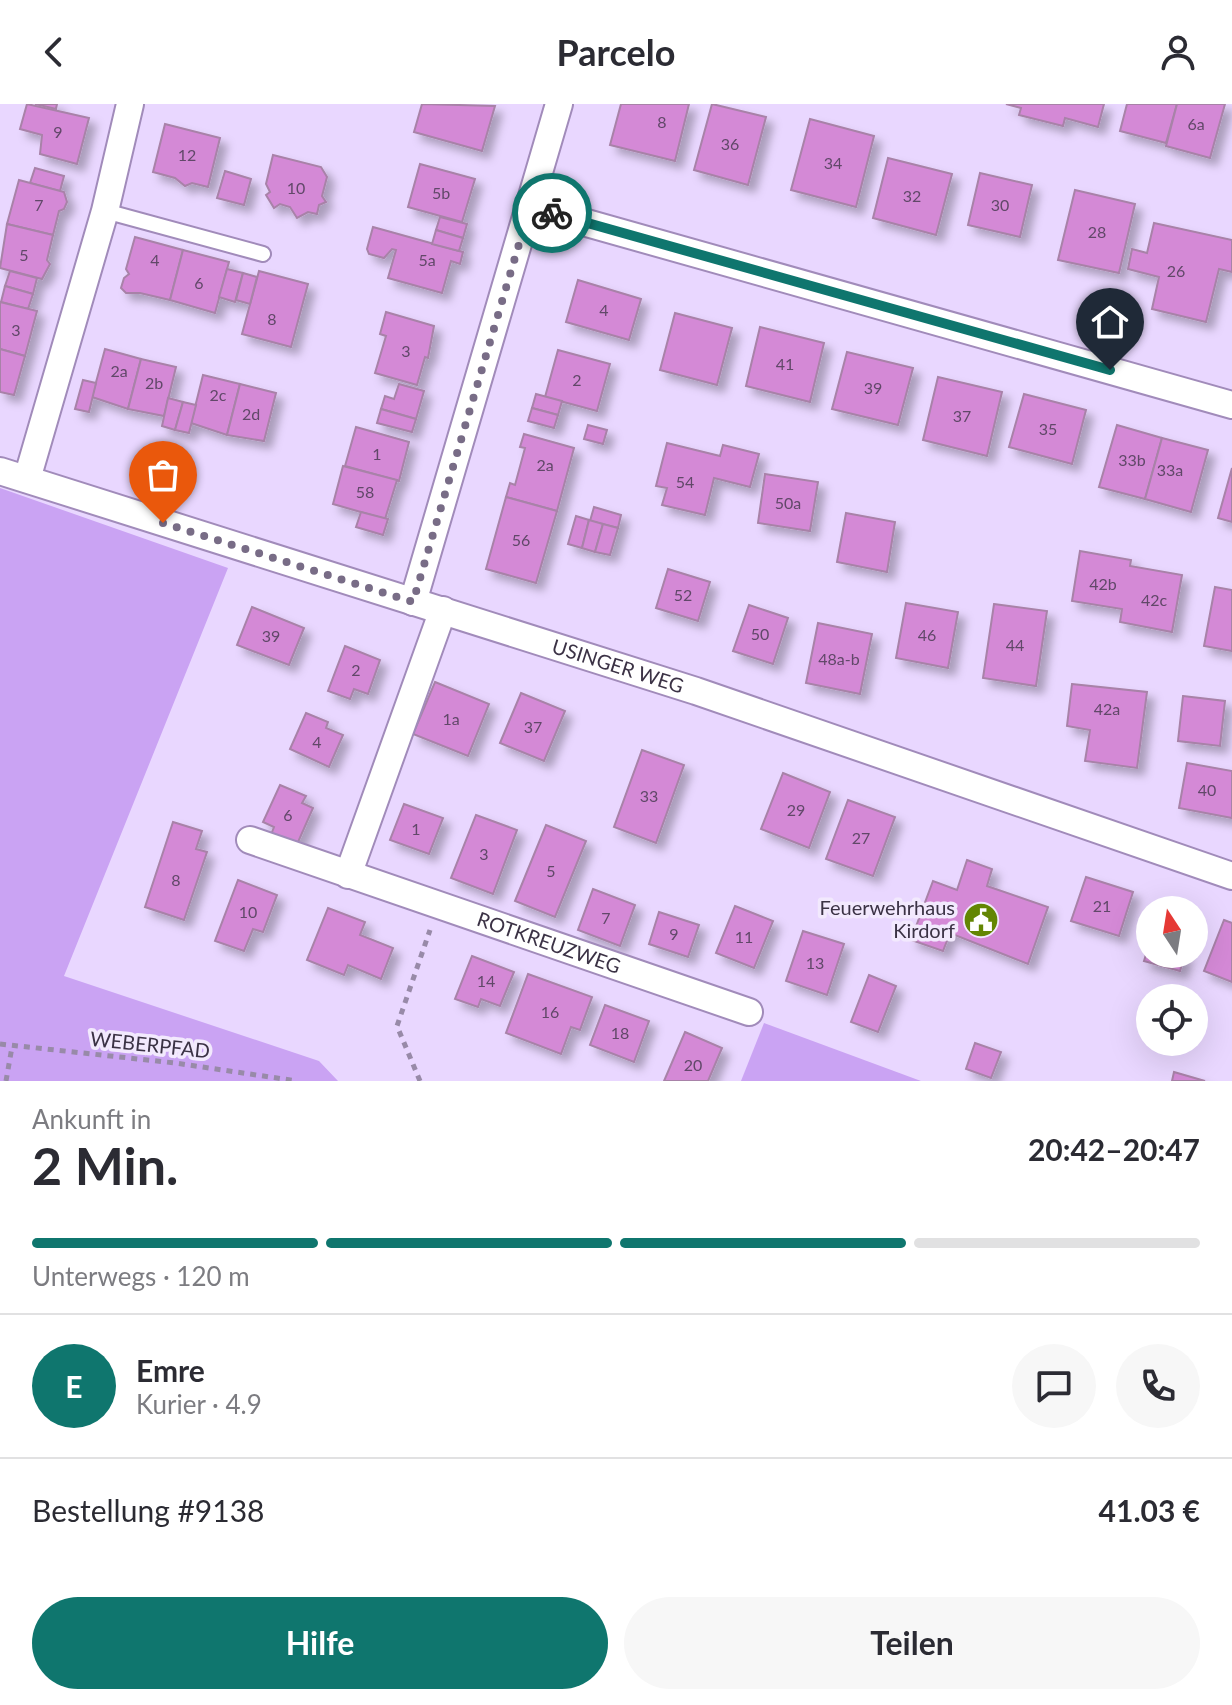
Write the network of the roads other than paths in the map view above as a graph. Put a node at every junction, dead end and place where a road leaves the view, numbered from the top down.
1 (130, 104) edge
2 (559, 104) edge
3 (530, 207) junction
4 (105, 211) junction
5 (263, 254) dead end
6 (1232, 405) edge
7 (0, 471) edge
8 (27, 479) junction
9 (413, 602) junction
10 (443, 610) junction
11 (250, 840) dead end
12 (348, 875) junction
13 (1232, 876) edge
14 (749, 1012) dead end

1 - 4 street
2 - 3 street
3 - 6 street
3 - 9 street
4 - 5 lane
4 - 8 street
7 - 8 street, USINGER WEG
8 - 9 street, USINGER WEG
9 - 10 street, USINGER WEG
10 - 12 street
10 - 13 street, USINGER WEG
11 - 12 street, ROTKREUZWEG
12 - 14 street, ROTKREUZWEG

